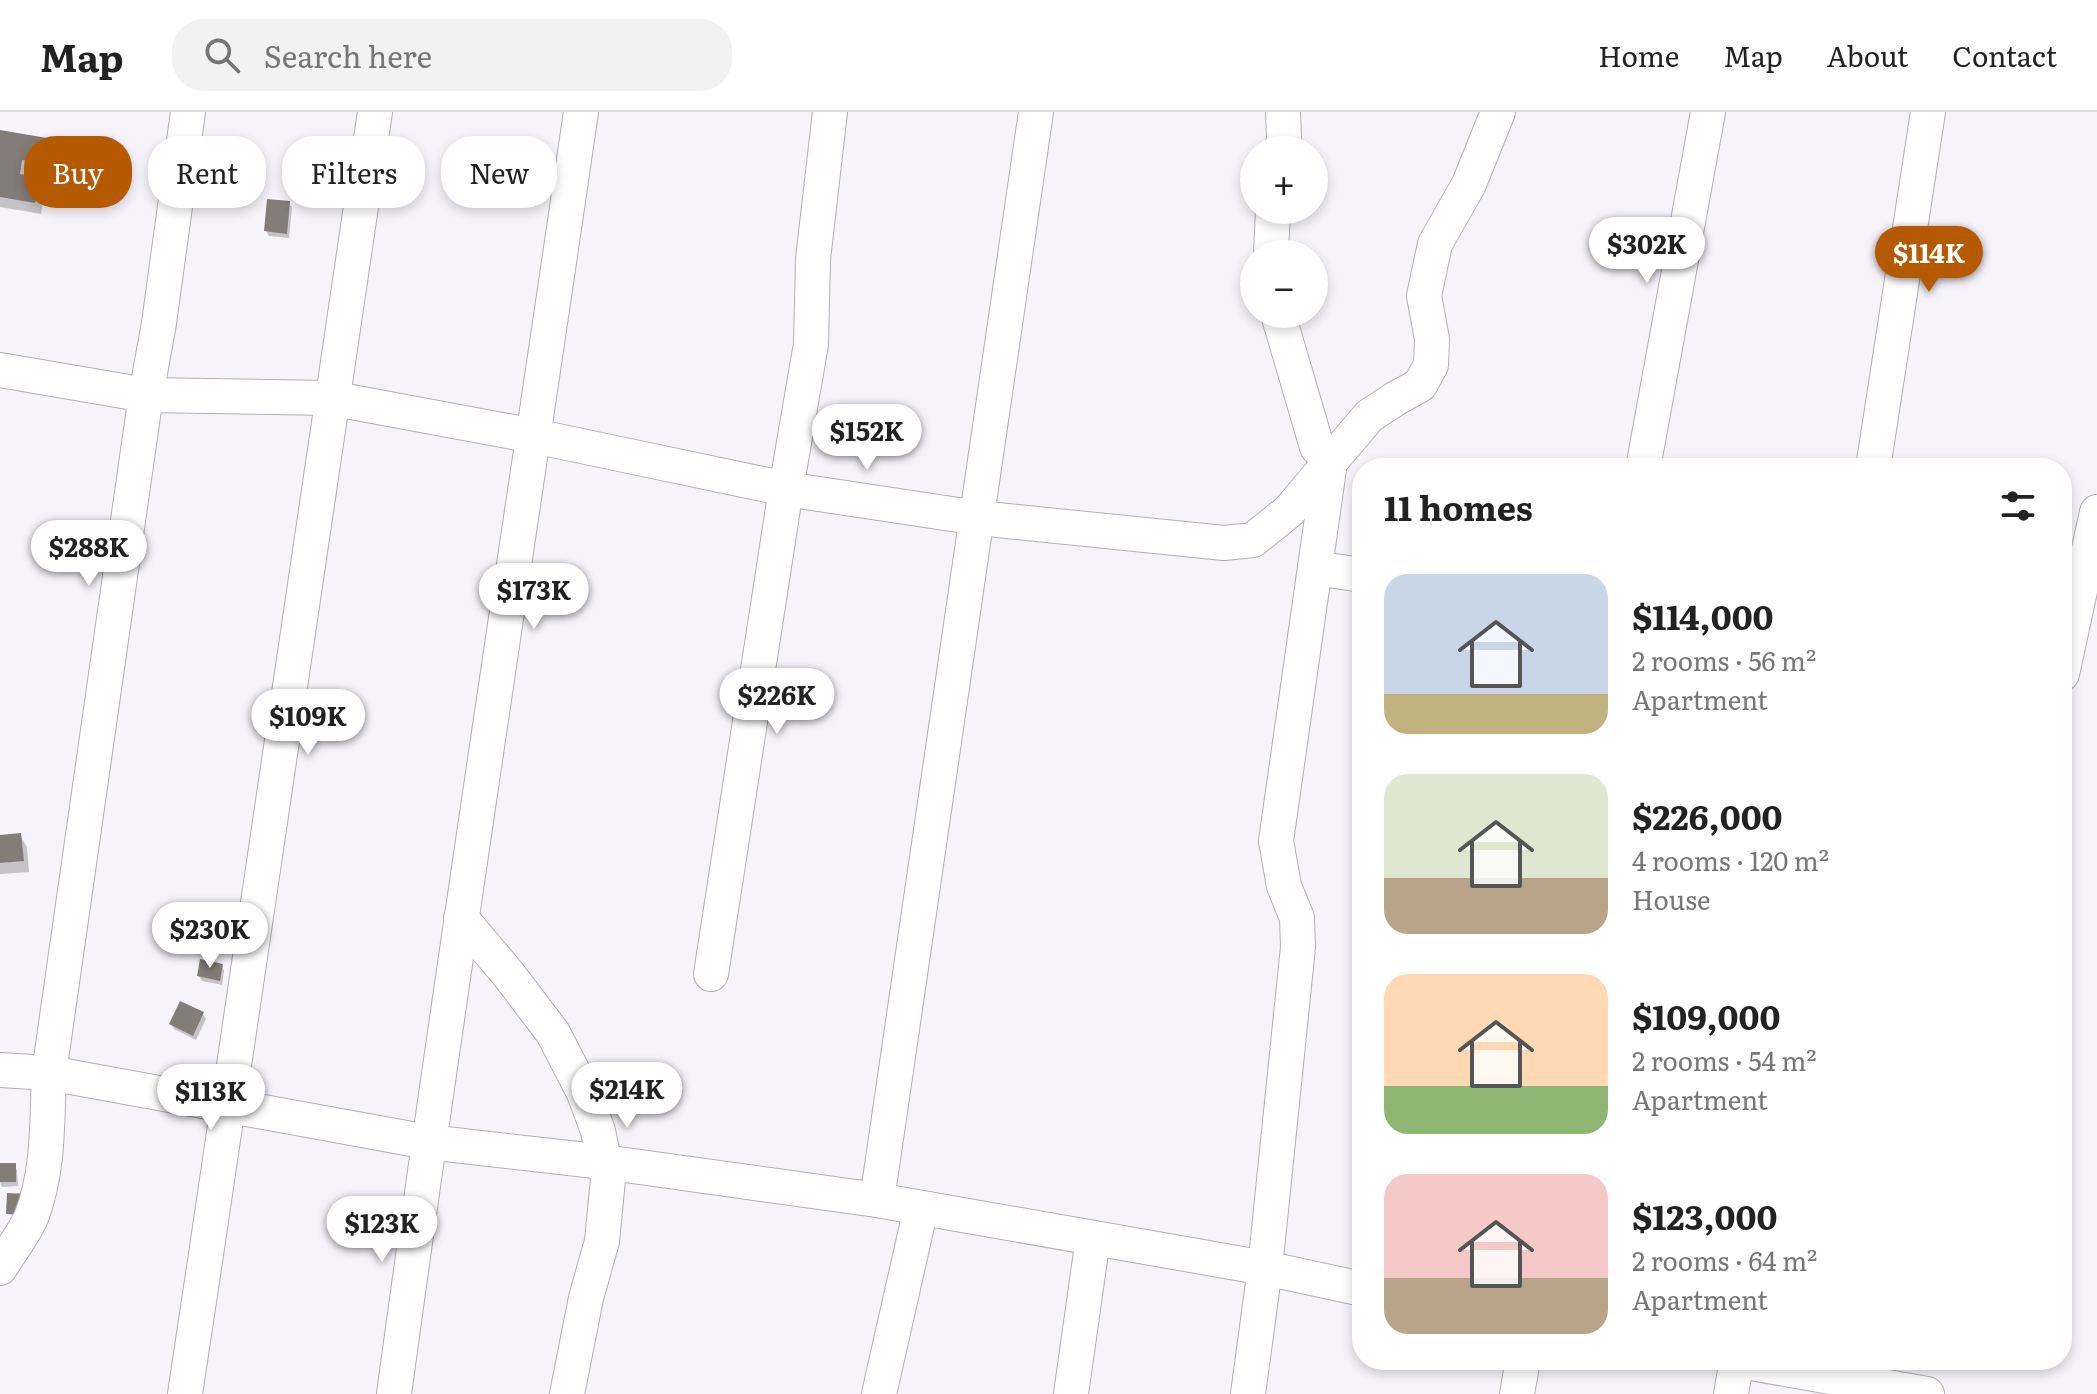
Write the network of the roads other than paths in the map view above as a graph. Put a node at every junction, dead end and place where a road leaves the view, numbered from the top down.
1 (188, 112) edge
2 (375, 112) edge
3 (581, 112) edge
4 (830, 112) edge
5 (1036, 112) edge
6 (1283, 112) edge
7 (1498, 112) edge
8 (1708, 112) edge
9 (1928, 112) edge
10 (1284, 136) edge
11 (1282, 328) edge
12 (0, 370) edge
13 (146, 395) junction
14 (330, 398) junction
15 (534, 436) junction
16 (1645, 458) edge
17 (1875, 458) edge
18 (1330, 462) junction
19 (786, 489) junction
20 (2097, 512) edge
21 (978, 518) junction
22 (1315, 568) junction
23 (1352, 574) edge
24 (2080, 592) edge
25 (2072, 628) edge
26 (461, 918) junction
27 (711, 974) dead end
28 (0, 1070) edge
29 (49, 1073) junction
30 (229, 1105) junction
31 (428, 1142) junction
32 (604, 1162) junction
33 (877, 1200) junction
34 (921, 1208) junction
35 (1093, 1238) junction
36 (0, 1268) edge
37 (1265, 1268) junction
38 (1352, 1287) edge
39 (1521, 1370) edge
40 (1735, 1370) edge
41 (1810, 1370) edge
42 (1913, 1384) edge
43 (185, 1394) edge
44 (394, 1394) edge
45 (567, 1394) edge
46 (879, 1394) edge
47 (1071, 1394) edge
48 (1248, 1394) edge
49 (1517, 1394) edge
50 (1731, 1394) edge

1 - 13 street
2 - 14 street
3 - 15 street
4 - 19 street
5 - 21 street
6 - 10 street
7 - 18 street
8 - 16 street
9 - 17 street
11 - 18 street
12 - 13 street
13 - 14 street
13 - 29 street
14 - 15 street
14 - 30 street
15 - 19 street
15 - 26 street
18 - 21 street
18 - 22 street
19 - 21 street
19 - 27 street
20 - 24 street
21 - 33 street
22 - 23 street
22 - 37 street
24 - 25 street
26 - 31 street
26 - 32 street
28 - 29 street
29 - 30 street
29 - 36 street
30 - 31 street
30 - 43 street
31 - 32 street
31 - 44 street
32 - 33 street
32 - 45 street
33 - 34 street
34 - 35 street
34 - 46 street
35 - 37 street
35 - 47 street
37 - 38 street
37 - 48 street
39 - 49 street
40 - 50 street
41 - 42 street

